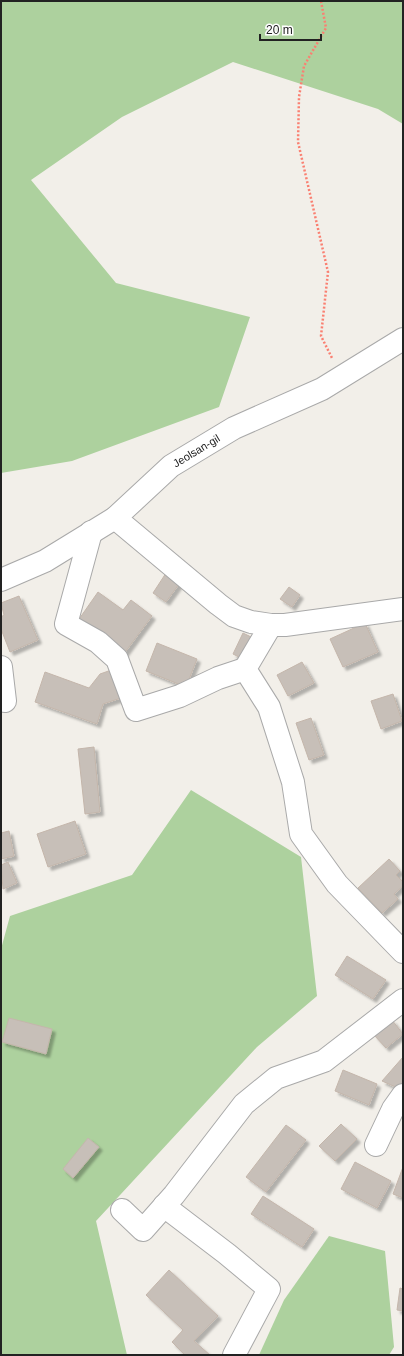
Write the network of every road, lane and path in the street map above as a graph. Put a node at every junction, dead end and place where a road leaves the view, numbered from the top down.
1 (321, 1) edge
2 (403, 339) edge
3 (341, 377) junction
4 (115, 518) junction
5 (91, 532) junction
6 (1, 580) edge
7 (403, 609) edge
8 (271, 625) junction
9 (1, 667) edge
10 (245, 668) junction
11 (5, 701) dead end
12 (403, 952) edge
13 (403, 1000) edge
14 (403, 1095) edge
15 (376, 1145) dead end
16 (164, 1206) junction
17 (122, 1210) dead end
18 (234, 1355) edge

1 - 3 path
2 - 3 street, Jeolsan-gil
3 - 4 street, Jeolsan-gil
4 - 5 street, Jeolsan-gil
4 - 8 street
5 - 6 street, Jeolsan-gil
5 - 10 street
7 - 8 street
8 - 10 street
9 - 11 street
10 - 12 street
13 - 16 street
14 - 15 street
16 - 17 street
16 - 18 street

